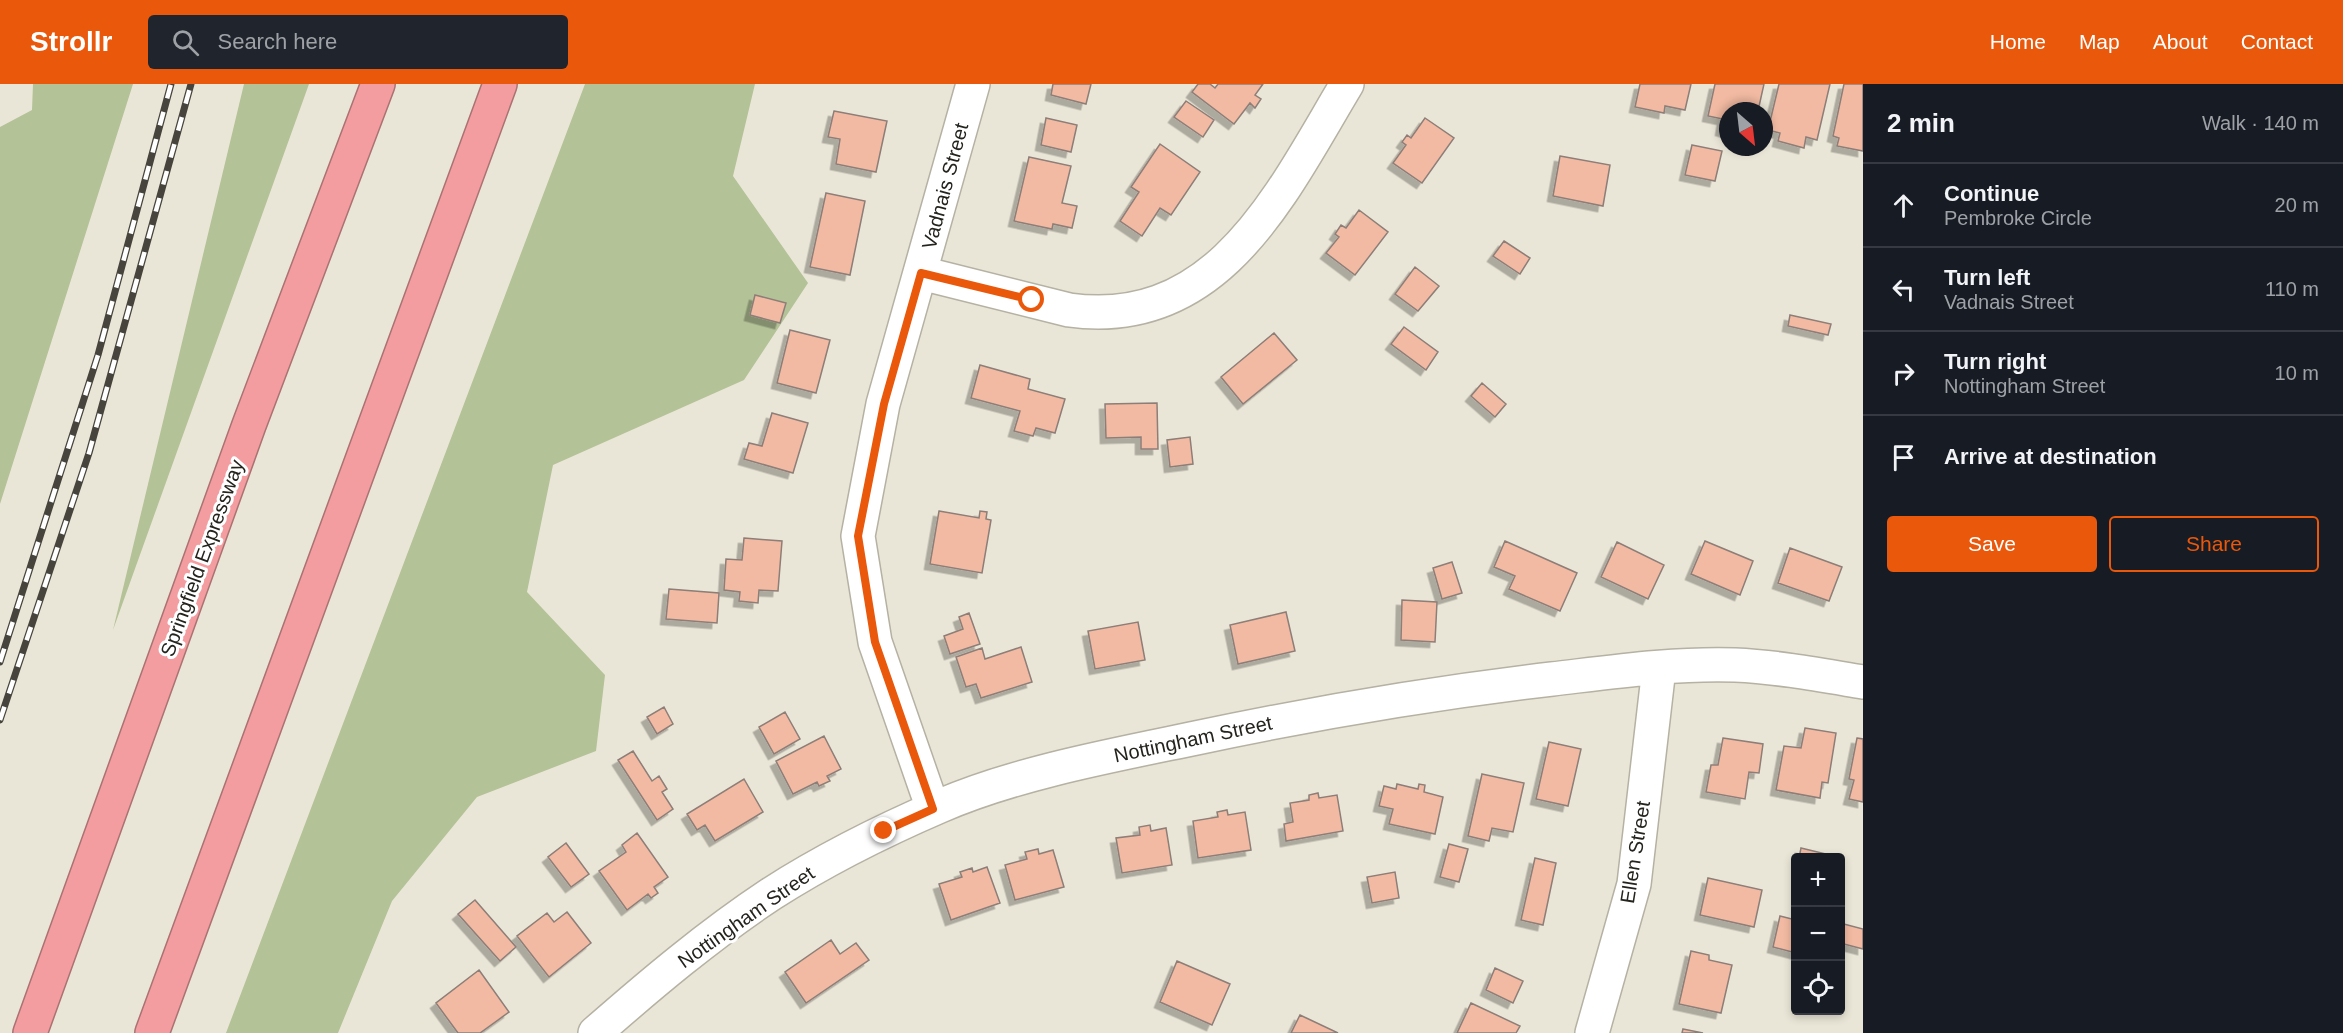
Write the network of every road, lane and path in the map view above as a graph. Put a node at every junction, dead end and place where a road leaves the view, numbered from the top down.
1 (378, 84) edge
2 (500, 84) edge
3 (973, 84) edge
4 (1347, 84) edge
5 (921, 273) junction
6 (1659, 668) junction
7 (1863, 682) edge
8 (933, 809) junction
9 (30, 1033) edge
10 (152, 1033) edge
11 (595, 1033) edge
12 (1592, 1033) edge

1 - 9 highway, Springfield Expressway
2 - 10 highway
3 - 5 street, Vadnais Street
4 - 5 street
5 - 8 street, Vadnais Street
6 - 7 street, Nottingham Street
6 - 8 street, Nottingham Street
6 - 12 street, Ellen Street
8 - 11 street, Nottingham Street

